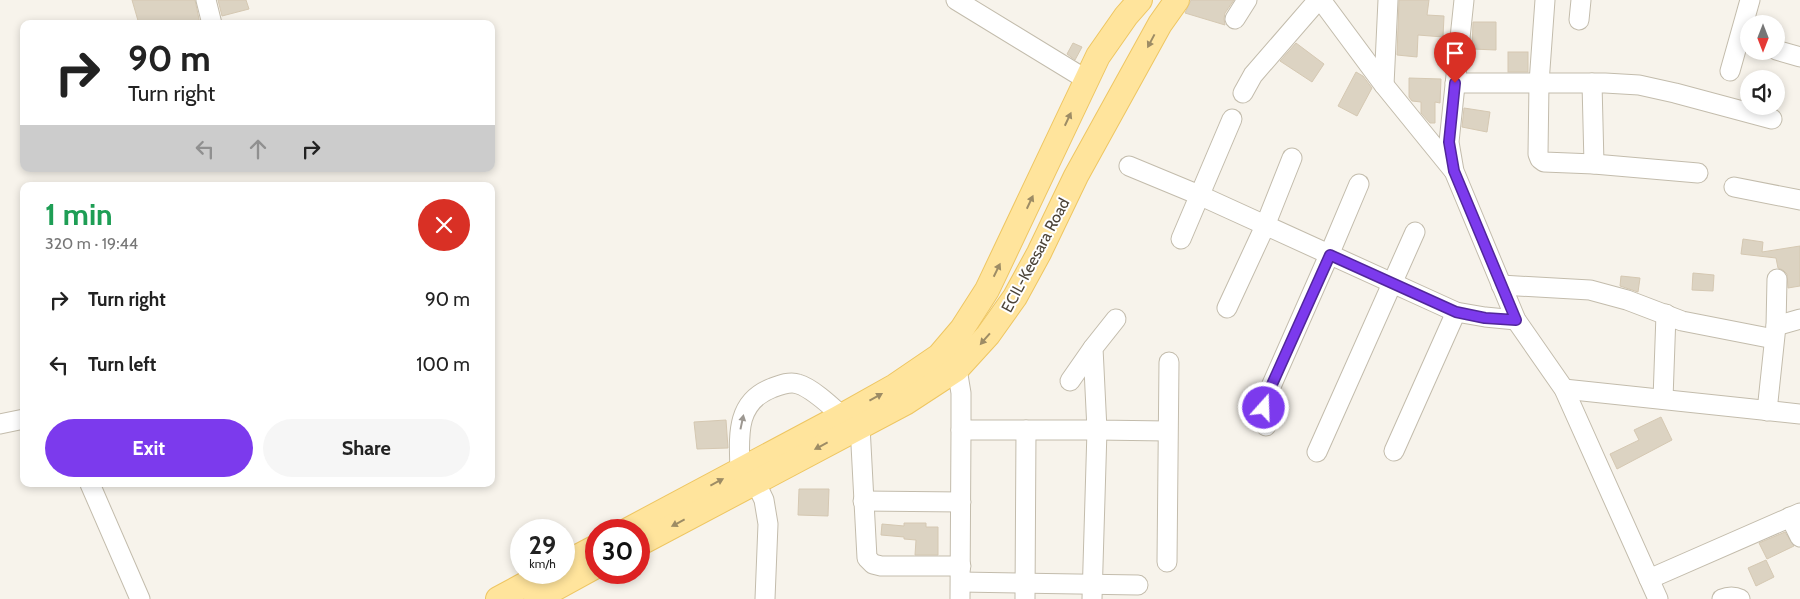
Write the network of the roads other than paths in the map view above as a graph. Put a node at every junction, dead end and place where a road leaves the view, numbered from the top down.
1 (206, 0) edge
2 (956, 0) edge
3 (1140, 0) edge
4 (1177, 0) edge
5 (1247, 0) edge
6 (1320, 0) edge
7 (1388, 0) edge
8 (1464, 0) edge
9 (1545, 0) edge
10 (1581, 0) edge
11 (1750, 0) edge
12 (1748, 15) edge
13 (1235, 19) dead end
14 (211, 20) edge
15 (1579, 20) dead end
16 (1740, 50) edge
17 (1785, 53) edge
18 (1800, 57) edge
19 (1730, 71) dead end
20 (1087, 80) junction
21 (1455, 83) junction
22 (1538, 83) junction
23 (1592, 83) junction
24 (1384, 85) junction
25 (1243, 93) dead end
26 (1232, 119) dead end
27 (1772, 119) dead end
28 (1292, 158) dead end
29 (1594, 164) junction
30 (1130, 166) dead end
31 (1454, 171) junction
32 (1698, 173) dead end
33 (1359, 184) dead end
34 (1734, 187) dead end
35 (1199, 195) junction
36 (1800, 200) edge
37 (1264, 226) junction
38 (1415, 232) dead end
39 (1181, 239) dead end
40 (1330, 255) junction
41 (1777, 279) dead end
42 (1393, 284) junction
43 (1501, 285) junction
44 (1227, 308) dead end
45 (1456, 312) junction
46 (1666, 314) junction
47 (1116, 319) dead end
48 (1800, 319) edge
49 (1516, 320) junction
50 (1775, 332) junction
51 (1093, 348) junction
52 (1168, 362) dead end
53 (956, 369) junction
54 (1070, 381) dead end
55 (1564, 389) junction
56 (1663, 400) junction
57 (1767, 411) junction
58 (1800, 414) edge
59 (20, 420) edge
60 (851, 421) junction
61 (0, 424) edge
62 (1266, 426) dead end
63 (962, 430) junction
64 (1026, 430) junction
65 (1097, 430) junction
66 (1167, 431) junction
67 (1394, 451) dead end
68 (1317, 452) dead end
69 (748, 476) junction
70 (91, 487) edge
71 (863, 501) junction
72 (961, 502) junction
73 (1795, 515) edge
74 (650, 520) edge
75 (650, 537) edge
76 (1800, 537) edge
77 (1167, 562) dead end
78 (585, 572) edge
79 (1649, 579) junction
80 (960, 582) edge
81 (526, 584) edge
82 (1138, 585) dead end
83 (1025, 591) edge
84 (1092, 592) edge
85 (140, 599) edge
86 (498, 599) edge
87 (536, 599) edge
88 (765, 599) edge
89 (1658, 599) edge
90 (1722, 599) edge
91 (1740, 599) edge

1 - 14 street
2 - 20 street
3 - 20 main road, ECIL-Keesara Road
4 -> 53 main road, ECIL-Keesara Road
5 - 13 street
6 - 24 street
6 - 25 street
7 - 24 street
8 - 21 street
9 - 22 street
10 - 15 street
11 - 12 street
16 - 19 street
17 - 18 street
60 -> 20 main road, ECIL-Keesara Road
21 - 22 street
21 - 31 street
22 - 23 street
22 - 29 street
23 - 27 street
23 - 29 street
24 - 31 street
26 - 35 street
28 - 37 street
29 - 32 street
30 - 35 street
31 - 43 street
33 - 40 street
34 - 36 street
35 - 37 street
35 - 39 street
37 - 40 street
37 - 44 street
38 - 42 street
40 - 42 street
40 - 62 street
41 - 50 street
42 - 45 street
42 - 68 street
43 - 46 street
43 - 49 street
45 - 49 street
45 - 67 street
46 - 50 street
46 - 56 street
47 - 51 street
48 - 50 street
49 - 55 street
50 - 57 street
51 - 54 street
51 - 65 street
52 - 66 street
53 - 60 main road, ECIL-Keesara Road
53 - 63 street
55 - 56 street
55 - 79 street
56 - 57 street
57 - 58 street
59 - 61 street
60 - 69 main road, ECIL-Keesara Road
69 -> 60 street
60 - 71 street
63 - 64 street
63 - 72 street
64 - 65 street
64 - 83 street
65 - 66 street
65 - 84 street
66 - 77 street
74 -> 69 main road, ECIL-Keesara Road
69 -> 75 main road, ECIL-Keesara Road
69 - 88 street
70 - 85 street
71 - 72 street
71 - 80 street
72 - 80 street
73 - 76 street
73 - 79 street
78 - 87 main road
79 - 89 street
80 - 83 street
81 - 86 main road
82 - 84 street
83 - 84 street
90 - 91 street

